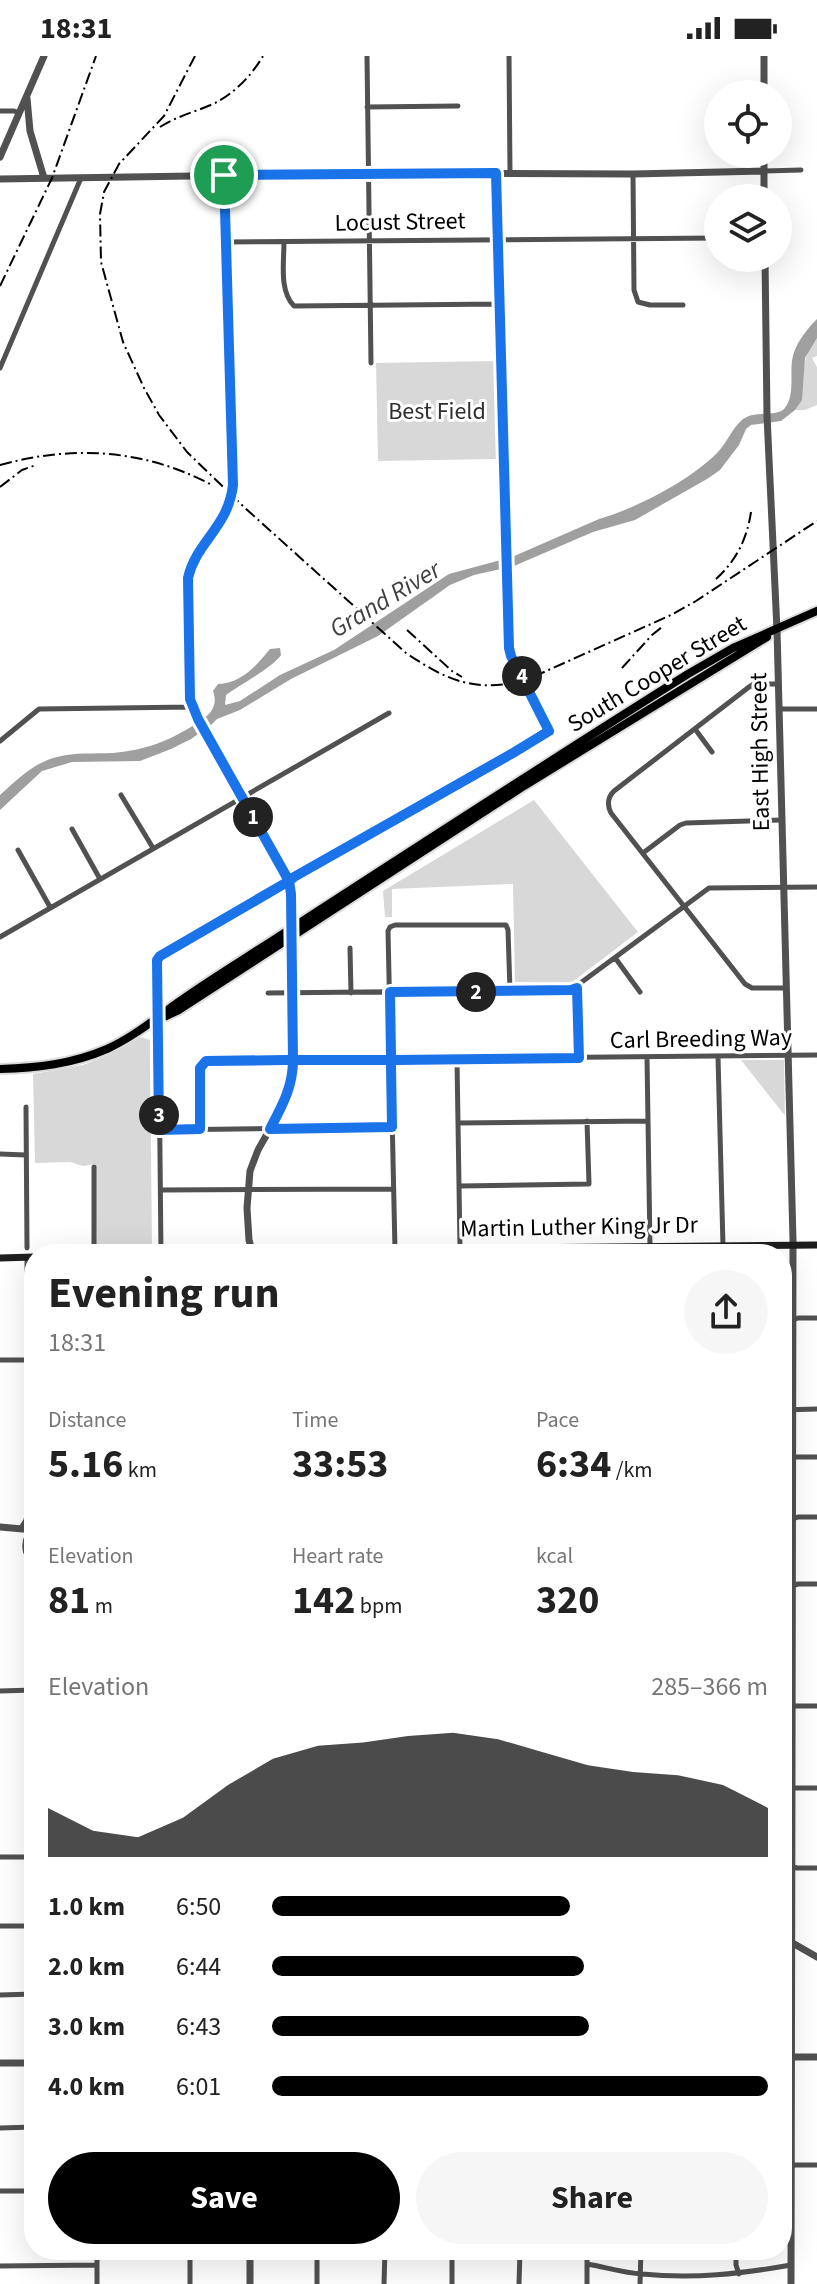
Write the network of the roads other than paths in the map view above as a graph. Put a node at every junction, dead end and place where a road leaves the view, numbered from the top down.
1 (44, 56) edge
2 (367, 56) edge
3 (509, 56) edge
4 (764, 56) edge
5 (764, 80) edge
6 (27, 93) junction
7 (458, 106) dead end
8 (367, 107) junction
9 (0, 111) edge
10 (19, 113) junction
11 (0, 157) edge
12 (801, 170) dead end
13 (764, 171) junction
14 (368, 173) junction
15 (496, 173) junction
16 (510, 173) junction
17 (633, 174) junction
18 (224, 175) junction
19 (81, 177) junction
20 (44, 178) junction
21 (0, 179) edge
22 (764, 184) edge
23 (704, 238) edge
24 (498, 239) junction
25 (633, 239) junction
26 (369, 240) junction
27 (227, 242) junction
28 (284, 242) junction
29 (765, 272) edge
30 (500, 304) junction
31 (371, 305) junction
32 (683, 305) dead end
33 (371, 363) dead end
34 (0, 368) edge
35 (817, 611) edge
36 (777, 630) junction
37 (778, 684) junction
38 (192, 707) junction
39 (778, 709) junction
40 (817, 709) edge
41 (389, 713) dead end
42 (695, 729) junction
43 (0, 741) edge
44 (712, 752) dead end
45 (121, 795) dead end
46 (242, 797) junction
47 (781, 820) junction
48 (72, 829) dead end
49 (153, 848) junction
50 (18, 850) dead end
51 (643, 853) junction
52 (100, 879) junction
53 (289, 881) junction
54 (817, 887) edge
55 (783, 888) junction
56 (684, 906) junction
57 (50, 907) junction
58 (292, 933) junction
59 (0, 937) edge
60 (350, 948) dead end
61 (616, 959) junction
62 (577, 988) junction
63 (786, 988) junction
64 (510, 991) junction
65 (390, 992) junction
66 (640, 992) dead end
67 (268, 993) dead end
68 (292, 993) junction
69 (351, 993) junction
70 (158, 1019) junction
71 (787, 1055) junction
72 (817, 1055) edge
73 (718, 1057) junction
74 (579, 1058) junction
75 (647, 1058) junction
76 (293, 1060) junction
77 (391, 1060) junction
78 (457, 1060) junction
79 (0, 1069) edge
80 (26, 1107) dead end
81 (587, 1121) junction
82 (648, 1121) junction
83 (458, 1123) junction
84 (392, 1127) junction
85 (200, 1129) junction
86 (270, 1129) junction
87 (159, 1130) junction
88 (0, 1154) edge
89 (26, 1155) junction
90 (94, 1167) dead end
91 (460, 1186) junction
92 (393, 1189) junction
93 (161, 1190) junction
94 (248, 1191) junction
95 (29, 1244) edge
96 (94, 1244) edge
97 (163, 1244) edge
98 (247, 1244) edge
99 (395, 1244) edge
100 (460, 1244) edge
101 (650, 1244) edge
102 (723, 1244) edge
103 (817, 1245) edge
104 (793, 1246) junction
105 (24, 1255) edge
106 (0, 1258) edge
107 (817, 1318) edge
108 (793, 1321) junction
109 (0, 1360) edge
110 (24, 1360) edge
111 (793, 1409) junction
112 (817, 1409) edge
113 (793, 1457) junction
114 (817, 1457) edge
115 (817, 1517) edge
116 (793, 1521) junction
117 (24, 1522) edge
118 (0, 1527) edge
119 (21, 1528) junction
120 (24, 1528) edge
121 (24, 1534) edge
122 (817, 1584) edge
123 (793, 1587) junction
124 (792, 1604) edge
125 (24, 1690) edge
126 (0, 1691) edge
127 (792, 1706) edge
128 (817, 1706) edge
129 (792, 1788) edge
130 (817, 1788) edge
131 (0, 1857) edge
132 (24, 1857) edge
133 (792, 1867) edge
134 (817, 1868) edge
135 (0, 1926) edge
136 (24, 1926) edge
137 (792, 1943) edge
138 (817, 1957) edge
139 (24, 1994) edge
140 (0, 1995) edge
141 (792, 2057) edge
142 (817, 2057) edge
143 (0, 2063) edge
144 (24, 2063) edge
145 (24, 2127) edge
146 (0, 2128) edge
147 (817, 2165) edge
148 (792, 2167) edge
149 (0, 2191) edge
150 (24, 2191) edge
151 (97, 2260) edge
152 (190, 2260) edge
153 (250, 2260) edge
154 (317, 2260) edge
155 (385, 2260) edge
156 (452, 2260) edge
157 (520, 2260) edge
158 (587, 2260) edge
159 (641, 2260) edge
160 (736, 2260) edge
161 (791, 2260) edge
162 (587, 2264) junction
163 (97, 2265) junction
164 (791, 2265) junction
165 (0, 2266) edge
166 (640, 2274) junction
167 (739, 2274) junction
168 (97, 2284) edge
169 (190, 2284) edge
170 (250, 2284) edge
171 (317, 2284) edge
172 (384, 2284) edge
173 (452, 2284) edge
174 (519, 2284) edge
175 (587, 2284) edge
176 (640, 2284) edge
177 (791, 2284) edge

1 - 6 street
2 - 8 street
3 - 16 street
4 - 5 street
6 - 10 street
6 - 20 street
7 - 8 street
8 - 14 street
9 - 10 street
10 - 11 street
12 - 13 street
13 - 17 street
13 - 22 street
14 - 15 street
14 - 18 street
14 - 26 street
15 - 16 street
15 - 24 street
16 - 17 street
17 - 25 street
18 - 19 street
18 - 27 street
19 - 20 street
19 - 34 street
20 - 21 street
23 - 25 street, Locust Street
24 - 25 street, Locust Street
24 - 26 street, Locust Street
24 - 30 street
25 - 32 street
26 - 28 street, Locust Street
26 - 31 street
27 - 28 street, Locust Street
27 - 38 street
28 - 31 street
29 - 36 street, East High Street
30 - 31 street
30 - 53 street
31 - 33 street
35 - 36 main road, South Cooper Street
36 - 37 street, East High Street
36 - 58 main road, South Cooper Street
37 - 39 street, East High Street
37 - 42 street
38 - 43 street
38 - 46 street
39 - 40 street
39 - 47 street, East High Street
41 - 46 street
42 - 44 street
42 - 51 street
45 - 49 street
46 - 49 street
46 - 53 street
47 - 51 street
47 - 55 street, East High Street
48 - 52 street
49 - 52 street
50 - 57 street
51 - 56 street
52 - 57 street
53 - 58 street
53 - 70 street
54 - 55 street
55 - 56 street
55 - 63 street, East High Street
56 - 61 street
56 - 63 street
57 - 59 street
58 - 68 street
58 - 70 main road, South Cooper Street
60 - 69 street
61 - 62 street
61 - 66 street
62 - 64 street
62 - 74 street
63 - 71 street, East High Street
64 - 65 street
64 - 65 street
65 - 69 street
65 - 77 street
67 - 68 street
68 - 69 street
68 - 76 street
70 - 79 main road, South Cooper Street
70 - 87 street
71 - 72 street, Carl Breeding Way
71 - 73 street, Carl Breeding Way
71 - 104 street, East High Street
73 - 75 street, Carl Breeding Way
73 - 102 street
74 - 75 street, Carl Breeding Way
74 - 78 street, Carl Breeding Way
75 - 82 street
76 - 77 street, Carl Breeding Way
76 - 85 street, Carl Breeding Way
76 - 86 street
77 - 78 street, Carl Breeding Way
77 - 84 street
78 - 83 street
80 - 89 street
81 - 82 street
81 - 83 street
81 - 91 street
82 - 101 street
83 - 91 street
84 - 86 street
84 - 92 street
85 - 86 street
85 - 87 street
86 - 94 street
87 - 93 street
88 - 89 street
89 - 95 street
90 - 96 street
91 - 100 street
92 - 94 street
92 - 99 street
93 - 94 street
93 - 97 street
94 - 98 street
103 - 104 main road, Martin Luther King Jr Dr
104 - 108 street, East High Street
105 - 106 main road
107 - 108 street
108 - 111 street, East High Street
109 - 110 street
111 - 112 street
111 - 113 street, East High Street
113 - 114 street
113 - 116 street, East High Street
115 - 116 street
116 - 123 street, East High Street
117 - 119 street
118 - 119 street
119 - 120 street
119 - 121 street
122 - 123 street
123 - 124 street, East High Street
125 - 126 street
127 - 128 street
129 - 130 street
131 - 132 street
133 - 134 street
135 - 136 street
137 - 138 street
139 - 140 street
141 - 142 street
143 - 144 street
145 - 146 street
147 - 148 street
149 - 150 street
151 - 163 street
152 - 169 street
153 - 170 street
154 - 171 street
155 - 172 street
156 - 173 street
157 - 174 street
158 - 162 street
159 - 166 street
160 - 167 street
161 - 164 street, East High Street
162 - 166 street
162 - 175 street
163 - 165 street
163 - 168 street
164 - 167 street
164 - 177 street, East High Street
166 - 167 street
166 - 176 street

